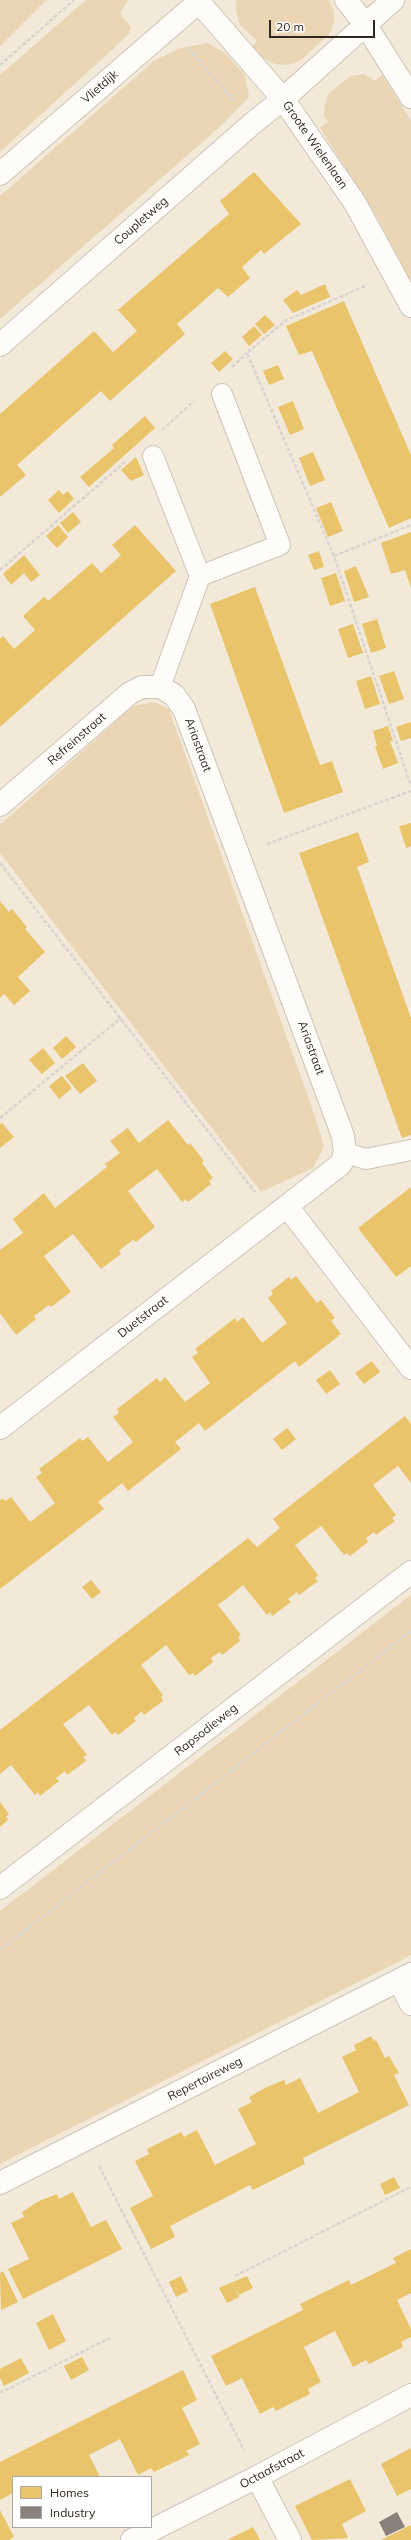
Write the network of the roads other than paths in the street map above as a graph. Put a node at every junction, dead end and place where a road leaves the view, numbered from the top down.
1 (346, 0) edge
2 (393, 0) edge
3 (199, 1) edge
4 (365, 24) junction
5 (411, 96) edge
6 (283, 99) junction
7 (0, 174) edge
8 (411, 306) edge
9 (0, 345) edge
10 (222, 394) dead end
11 (153, 456) dead end
12 (200, 576) junction
13 (160, 687) junction
14 (0, 806) edge
15 (411, 1150) edge
16 (345, 1153) junction
17 (280, 1212) junction
18 (411, 1368) edge
19 (0, 1428) edge
20 (411, 1572) edge
21 (0, 1888) edge
22 (405, 1977) edge
23 (411, 2004) edge
24 (0, 2183) edge
25 (411, 2395) edge
26 (257, 2477) junction
27 (132, 2540) edge
28 (290, 2540) edge

1 - 4 street
2 - 4 street, Coupletweg
3 - 6 street, Groote Wielenlaan
3 - 7 street, Vlietdijk
4 - 5 street
4 - 6 street, Coupletweg
6 - 8 street, Groote Wielenlaan
6 - 9 street, Coupletweg
10 - 12 lane
11 - 12 lane
12 - 13 lane
13 - 14 street, Refreinstraat
13 - 16 street, Ariastraat
15 - 16 lane
16 - 17 street
17 - 18 street
17 - 19 street, Duetstraat
20 - 21 street, Rapsodieweg
22 - 23 street
22 - 24 street, Repertoireweg
25 - 26 street, Octaafstraat
26 - 27 street, Octaafstraat
26 - 28 street

